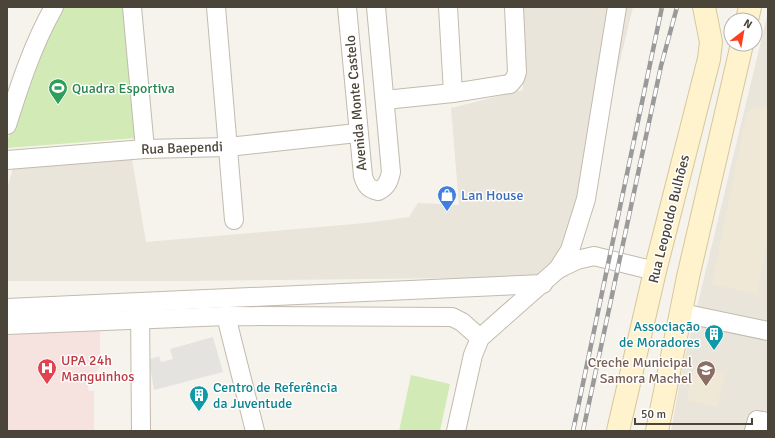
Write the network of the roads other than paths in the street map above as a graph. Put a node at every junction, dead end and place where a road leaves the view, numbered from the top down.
1 (54, 7) edge
2 (132, 7) edge
3 (216, 7) edge
4 (347, 7) edge
5 (376, 7) edge
6 (448, 7) edge
7 (514, 7) edge
8 (617, 7) edge
9 (704, 7) edge
10 (740, 52) edge
11 (453, 93) junction
12 (385, 100) junction
13 (7, 125) edge
14 (358, 133) junction
15 (228, 147) junction
16 (145, 149) junction
17 (7, 160) edge
18 (234, 220) dead end
19 (558, 269) junction
20 (655, 270) junction
21 (542, 284) junction
22 (7, 308) edge
23 (140, 310) junction
24 (682, 313) junction
25 (226, 316) junction
26 (7, 324) edge
27 (768, 331) edge
28 (480, 338) junction
29 (768, 422) edge
30 (141, 431) edge
31 (255, 431) edge
32 (456, 431) edge
33 (618, 431) edge
34 (657, 431) edge
35 (754, 431) edge

1 - 13 street
2 - 16 street
3 - 15 street
4 - 14 street, Avenida Monte Castelo
5 - 12 street, Avenida Monte Castelo
6 - 11 street
7 - 11 street
8 - 19 street
9 - 20 main road, Rua Leopoldo Bulhões
10 - 24 main road
11 - 12 street
12 - 14 street, Avenida Monte Castelo
14 - 15 street, Rua Baependi
15 - 16 street, Rua Baependi
15 - 18 street
16 - 17 street, Rua Baependi
19 - 20 street
19 - 21 street
20 - 33 main road, Rua Leopoldo Bulhões
21 - 23 street
21 - 28 street
22 - 23 street
23 - 25 street
23 - 26 street
23 - 30 street
24 - 27 street
24 - 34 main road
25 - 28 street
25 - 31 street
28 - 32 street
29 - 35 street

